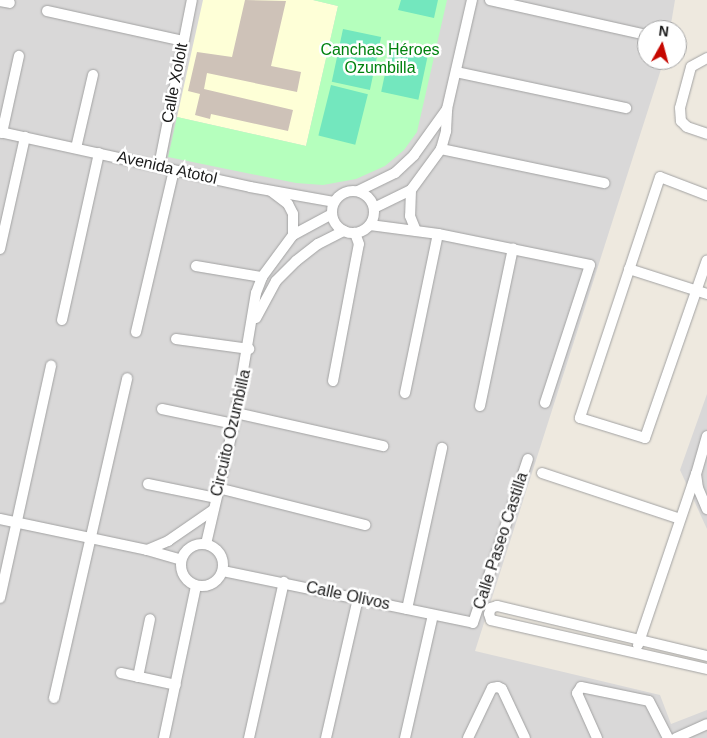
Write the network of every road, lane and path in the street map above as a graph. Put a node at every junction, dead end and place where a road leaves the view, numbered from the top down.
1 (192, 0) edge
2 (472, 0) edge
3 (490, 0) edge
4 (48, 11) dead end
5 (637, 33) edge
6 (183, 41) junction
7 (19, 56) dead end
8 (707, 58) edge
9 (456, 72) junction
10 (93, 76) dead end
11 (626, 108) dead end
12 (447, 109) junction
13 (1, 132) edge
14 (707, 134) edge
15 (25, 137) junction
16 (76, 148) junction
17 (441, 149) junction
18 (99, 153) junction
19 (159, 166) junction
20 (174, 170) junction
21 (604, 183) dead end
22 (270, 190) junction
23 (411, 190) junction
24 (358, 191) junction
25 (707, 195) edge
26 (334, 202) junction
27 (374, 208) junction
28 (332, 214) junction
29 (370, 225) junction
30 (344, 231) junction
31 (416, 231) junction
32 (355, 233) junction
33 (438, 234) junction
34 (293, 235) junction
35 (513, 248) junction
36 (0, 249) edge
37 (707, 260) edge
38 (196, 266) dead end
39 (629, 269) junction
40 (262, 277) junction
41 (702, 292) edge
42 (62, 320) dead end
43 (254, 321) junction
44 (136, 332) dead end
45 (176, 339) dead end
46 (249, 349) junction
47 (51, 366) dead end
48 (127, 378) dead end
49 (333, 381) dead end
50 (405, 393) dead end
51 (545, 403) dead end
52 (480, 406) dead end
53 (162, 409) dead end
54 (236, 413) junction
55 (234, 424) junction
56 (707, 436) edge
57 (383, 446) dead end
58 (442, 448) dead end
59 (528, 458) dead end
60 (542, 473) dead end
61 (696, 474) junction
62 (148, 484) dead end
63 (217, 493) junction
64 (707, 509) edge
65 (213, 510) junction
66 (0, 519) edge
67 (680, 519) junction
68 (17, 523) junction
69 (365, 525) dead end
70 (91, 539) junction
71 (206, 544) junction
72 (147, 550) junction
73 (181, 560) junction
74 (223, 571) junction
75 (284, 582) junction
76 (196, 586) junction
77 (0, 598) edge
78 (358, 598) junction
79 (407, 609) junction
80 (433, 615) junction
81 (150, 619) dead end
82 (473, 623) joint
83 (639, 639) junction
84 (636, 653) junction
85 (707, 656) edge
86 (707, 669) edge
87 (121, 673) dead end
88 (138, 677) junction
89 (176, 684) junction
90 (54, 698) dead end
91 (707, 724) edge
92 (164, 738) edge
93 (249, 738) edge
94 (326, 738) edge
95 (404, 738) edge
96 (468, 738) edge
97 (526, 738) edge
98 (597, 738) edge
99 (668, 738) edge
100 (676, 738) edge

1 - 6 street, Calle Xololt
2 - 9 street
3 - 5 street
4 - 6 street
6 - 19 street, Calle Xololt
7 - 13 street
8 - 14 street
9 - 11 street
9 - 12 street
10 - 16 street
12 - 17 street
12 - 24 street
13 - 15 street, Avenida Atotol
15 - 16 street, Avenida Atotol
15 - 36 street
16 - 18 street, Avenida Atotol
17 - 21 street
17 - 23 street
18 - 19 street, Avenida Atotol
18 - 42 street
19 - 20 street, Avenida Atotol
20 - 22 street, Avenida Atotol
20 - 44 street
22 - 26 street, Avenida Atotol
22 - 34 street
23 - 27 street
23 - 31 street
24 - 26 street
24 - 27 street
25 - 39 street
26 - 28 street
27 - 29 street
28 - 30 street
28 - 34 street, Circuito Ozumbilla
29 - 31 street
29 - 32 street
30 - 32 street
30 - 43 street, Circuito Ozumbilla
31 - 33 street
32 - 49 street
33 - 35 street
33 - 50 street
34 - 40 street, Circuito Ozumbilla
35 - 51 street
35 - 52 street
37 - 41 street
38 - 40 street
39 - 41 street
39 - 41 street
40 - 43 street, Circuito Ozumbilla
43 - 46 street, Circuito Ozumbilla
45 - 46 street
46 - 54 street, Circuito Ozumbilla
47 - 68 street
48 - 70 street
53 - 55 street
54 - 55 street, Circuito Ozumbilla
54 - 57 street
55 - 63 street, Circuito Ozumbilla
56 - 61 street
58 - 79 street
59 - 82 street, Calle Paseo Castilla
60 - 67 street
61 - 64 street
61 - 67 street
62 - 63 street
63 - 65 street, Circuito Ozumbilla
63 - 69 street
65 - 71 street, Circuito Ozumbilla
65 - 72 street
66 - 68 street
67 - 83 street
68 - 70 street
68 - 77 street
70 - 72 street
70 - 90 street
71 - 73 street
71 - 74 street
72 - 73 street
73 - 76 street
74 - 75 street, Calle Olivos
74 - 76 street
75 - 78 street, Calle Olivos
75 - 93 street
76 - 89 street
78 - 79 street, Calle Olivos
78 - 94 street
79 - 80 street, Calle Olivos
80 - 82 street, Calle Olivos
80 - 95 street
81 - 88 street
83 - 84 street
83 - 84 street
83 - 85 street
84 - 86 street
87 - 88 street
88 - 89 street
89 - 92 street
91 - 100 street
96 - 97 street
98 - 99 street

